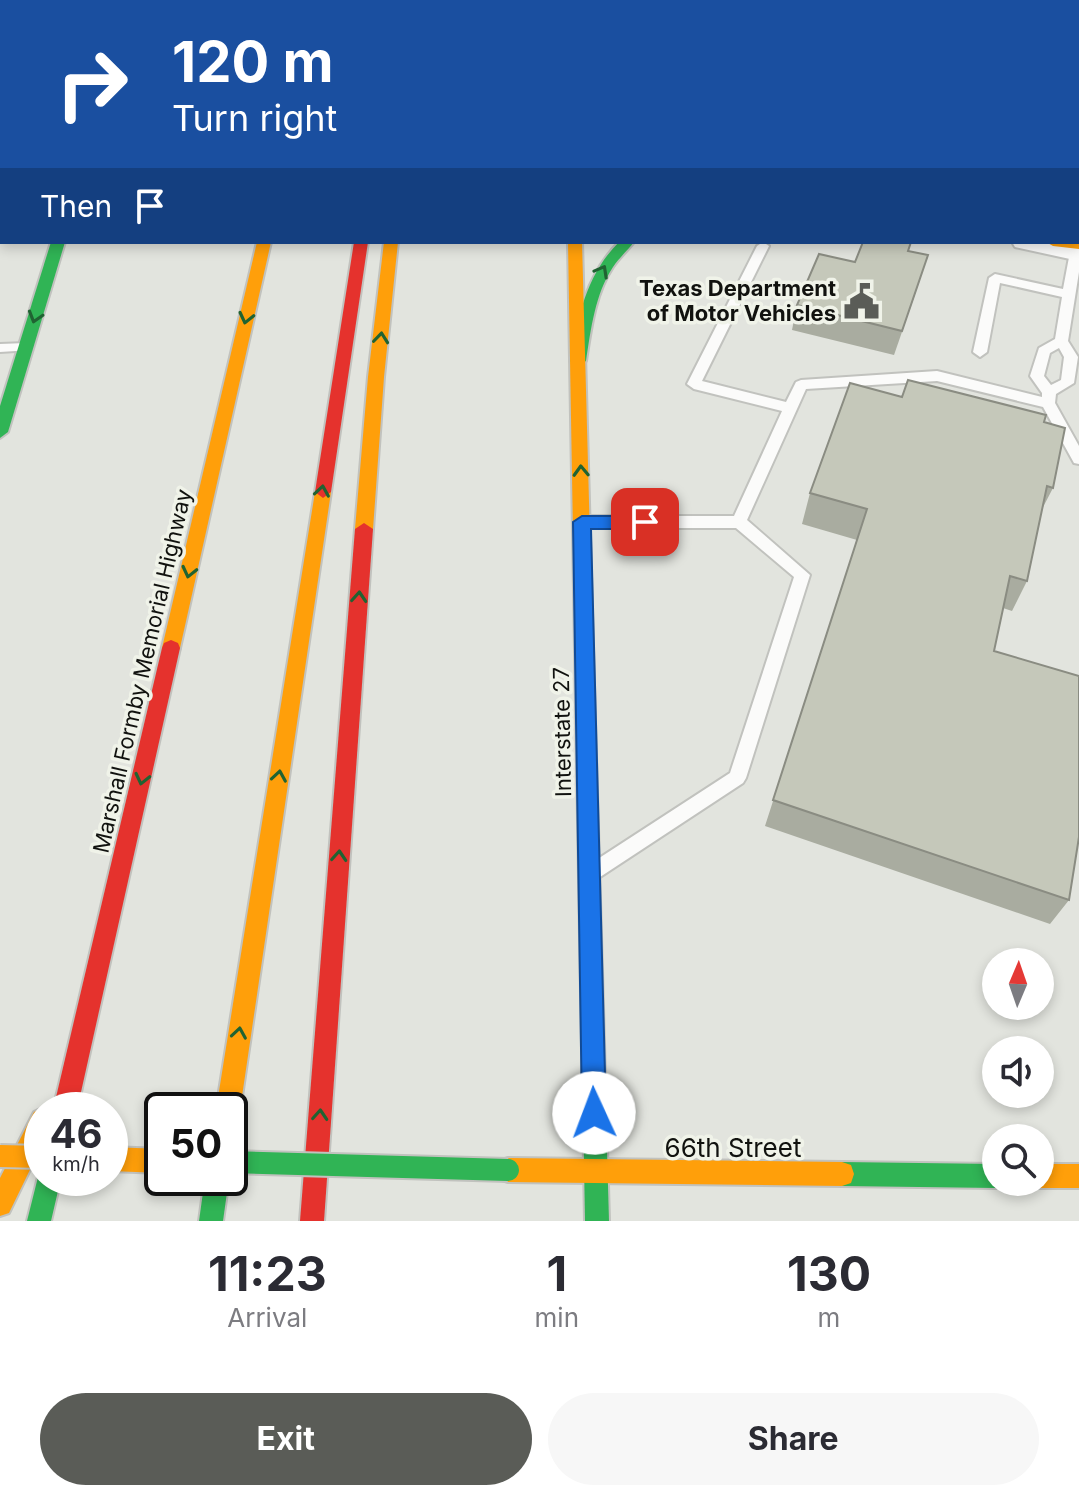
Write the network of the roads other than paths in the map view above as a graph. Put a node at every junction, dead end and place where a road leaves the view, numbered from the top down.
1 (57, 244) edge
2 (264, 244) edge
3 (361, 244) edge
4 (391, 244) edge
5 (575, 244) edge
6 (625, 244) edge
7 (1040, 244) edge
8 (763, 246) dead end
9 (1072, 248) edge
10 (1069, 294) junction
11 (1061, 341) junction
12 (26, 347) junction
13 (0, 348) edge
14 (980, 352) dead end
15 (578, 361) junction
16 (1049, 397) junction
17 (790, 408) junction
18 (0, 432) edge
19 (1079, 459) edge
20 (582, 522) junction
21 (739, 522) junction
22 (588, 876) junction
23 (80, 1045) junction
24 (56, 1092) edge
25 (69, 1092) edge
26 (231, 1092) edge
27 (0, 1156) edge
28 (24, 1156) edge
29 (24, 1157) edge
30 (248, 1163) edge
31 (595, 1173) junction
32 (982, 1176) edge
33 (1054, 1176) edge
34 (1079, 1176) edge
35 (45, 1196) edge
36 (214, 1196) edge
37 (0, 1204) edge
38 (39, 1221) edge
39 (211, 1221) edge
40 (312, 1221) edge
41 (597, 1221) edge

1 -> 12 main road
2 -> 23 main road, Marshall Formby Memorial Highway
26 -> 3 main road
40 -> 4 main road
5 - 15 main road, Interstate 27
15 -> 6 main road
7 - 9 street
8 - 17 lane
9 - 10 lane
10 - 11 lane
10 - 14 lane
11 - 16 lane
11 - 16 lane
12 - 13 lane
12 - 18 main road
20 -> 15 main road, Interstate 27
16 - 17 lane
16 - 19 lane
17 - 21 lane
20 - 21 lane
20 - 22 main road, Interstate 27
21 - 22 lane
22 - 31 main road, Interstate 27
23 - 24 main road
23 - 25 main road, Marshall Formby Memorial Highway
27 - 29 main road, bridge
28 - 37 main road
30 - 31 main road, 66th Street, bridge
31 - 32 main road, 66th Street
31 - 41 main road, Interstate 27
33 - 34 main road
35 - 38 main road
36 - 39 main road

